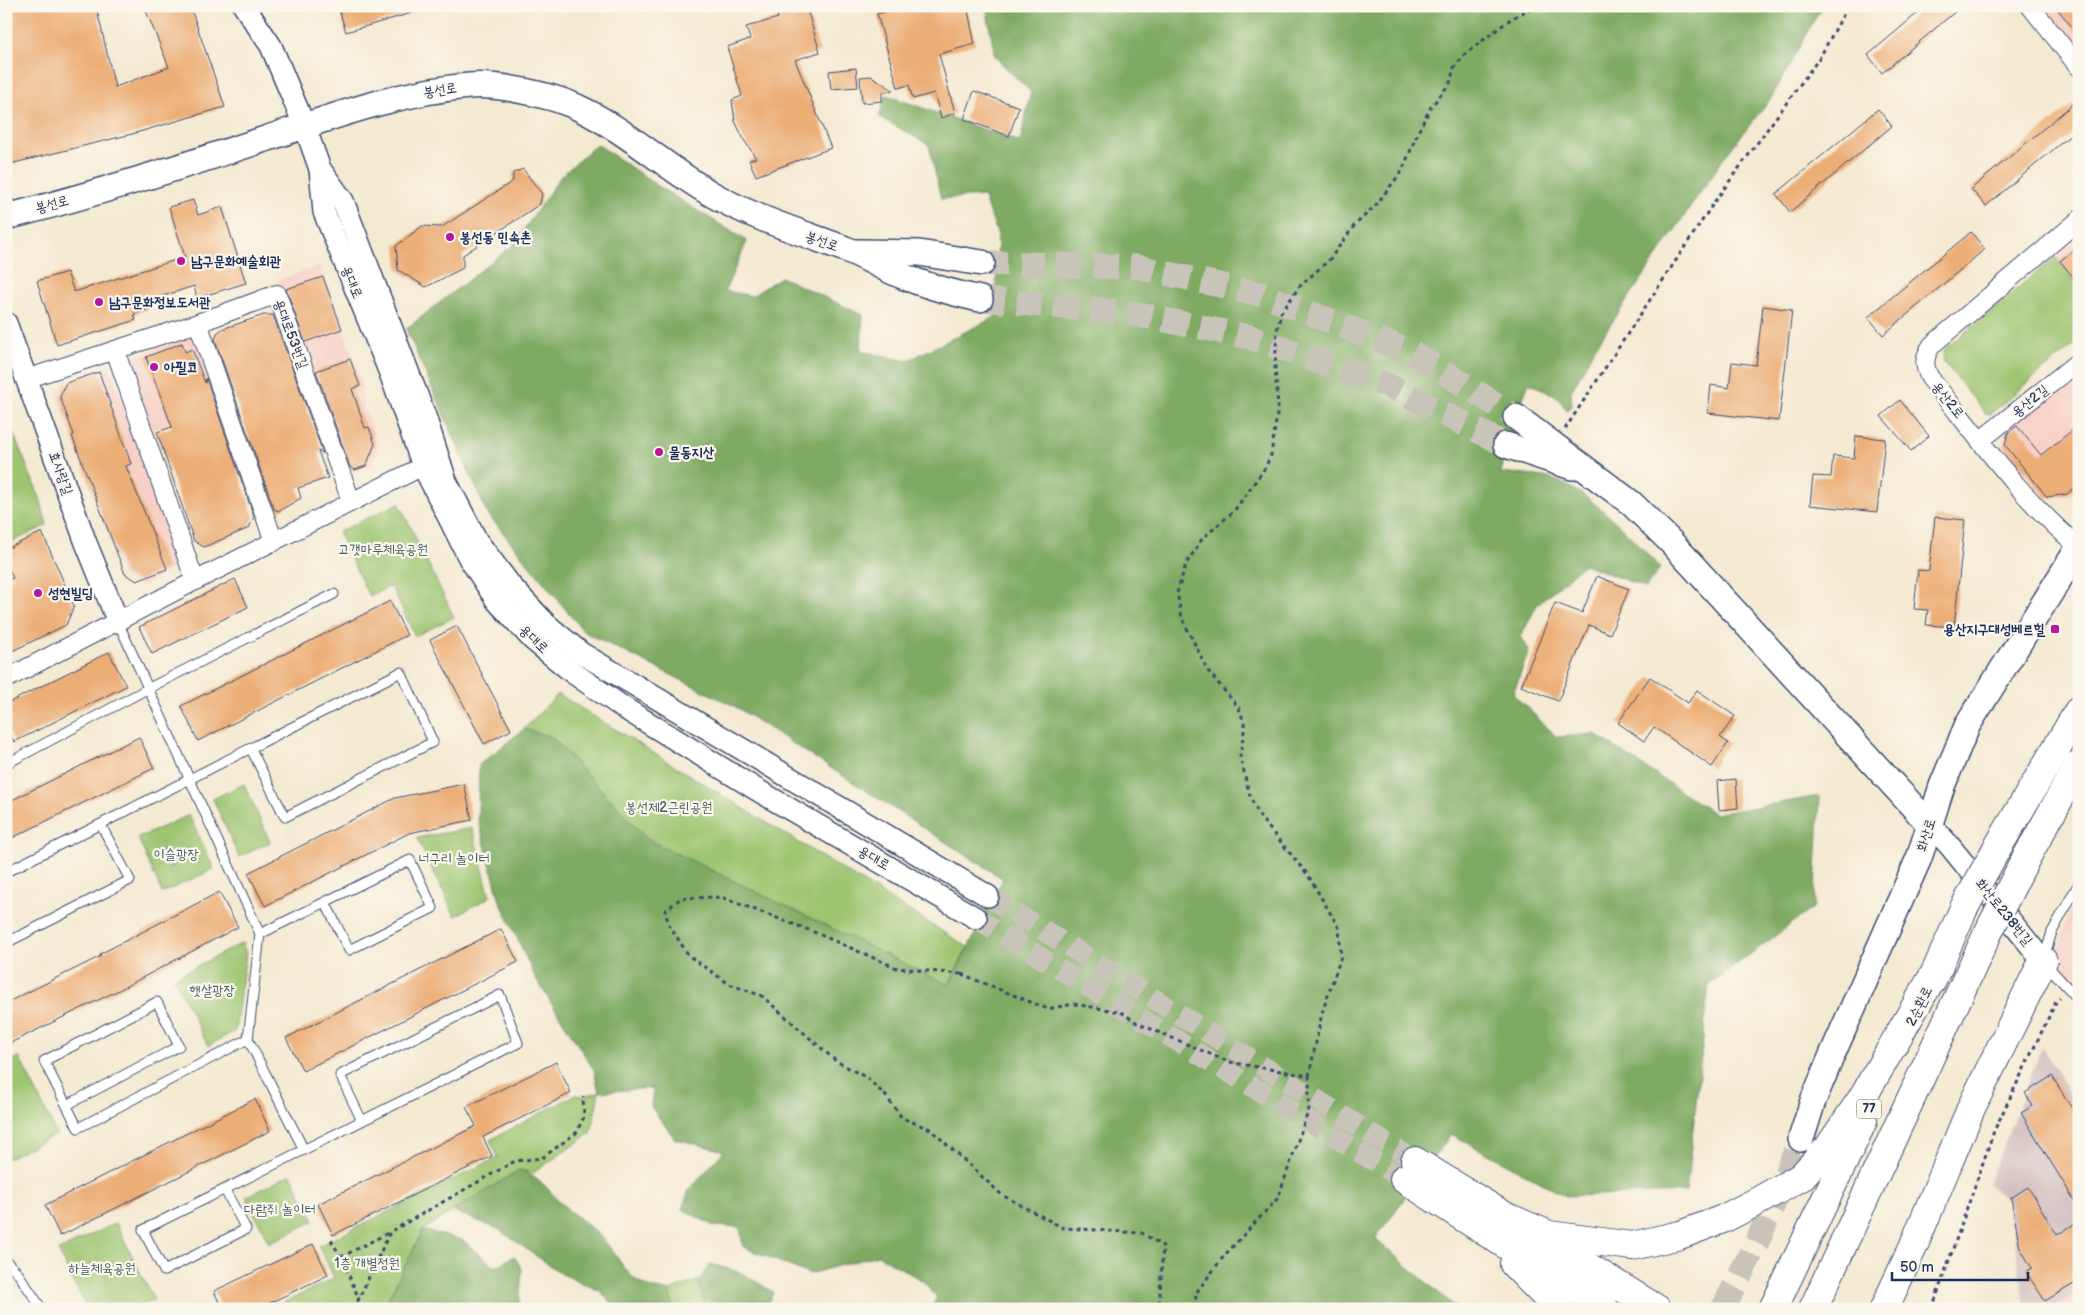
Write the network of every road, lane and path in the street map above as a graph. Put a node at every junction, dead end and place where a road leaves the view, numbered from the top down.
1 (244, 6) edge
2 (1536, 6) edge
3 (1848, 6) edge
4 (2030, 6) edge
5 (2079, 68) edge
6 (305, 126) junction
7 (320, 169) junction
8 (8, 208) edge
9 (2079, 220) edge
10 (852, 252) junction
11 (982, 263) tunnel mouth
12 (980, 299) tunnel mouth
13 (6, 323) edge
14 (198, 323) junction
15 (116, 350) junction
16 (2079, 361) edge
17 (26, 379) junction
18 (1516, 417) tunnel mouth
19 (1981, 440) junction
20 (1506, 445) tunnel mouth
21 (1556, 446) junction
22 (423, 466) junction
23 (1587, 472) junction
24 (352, 501) junction
25 (274, 542) junction
26 (2079, 547) edge
27 (195, 581) junction
28 (334, 594) dead end
29 (118, 622) junction
30 (6, 679) edge
31 (149, 688) junction
32 (2079, 710) edge
33 (251, 749) junction
34 (6, 764) edge
35 (2079, 764) edge
36 (190, 780) junction
37 (101, 824) junction
38 (1929, 824) junction
39 (6, 872) edge
40 (2079, 883) edge
41 (988, 896) tunnel mouth
42 (325, 902) junction
43 (976, 918) tunnel mouth
44 (260, 934) junction
45 (6, 943) edge
46 (2043, 960) junction
47 (1939, 966) junction
48 (956, 971) dead end
49 (961, 974) junction
50 (2071, 990) junction
51 (2079, 1000) edge
52 (248, 1039) junction
53 (1309, 1076) junction
54 (583, 1096) dead end
55 (66, 1105) junction
56 (362, 1121) junction
57 (1802, 1139) tunnel mouth
58 (304, 1150) junction
59 (1410, 1170) tunnel mouth
60 (225, 1190) junction
61 (1488, 1220) junction
62 (390, 1232) junction
63 (331, 1240) dead end
64 (342, 1257) junction
65 (6, 1261) edge
66 (359, 1299) junction
67 (1650, 1304) edge
68 (42, 1309) edge
69 (354, 1309) edge
70 (1159, 1309) edge
71 (1195, 1309) edge
72 (1558, 1309) edge
73 (1605, 1309) edge
74 (1773, 1309) edge
75 (1813, 1309) edge
76 (1884, 1309) edge
77 (1932, 1309) edge

1 - 6 street, 용대로
2 - 53 path
3 - 21 path
4 - 5 street
6 - 7 street, 용대로
6 - 8 main road, 봉선로
6 - 10 main road, 봉선로
7 - 22 street, 용대로
7 - 41 street, 용대로
9 - 19 street, 용산2로
10 - 11 main road
10 - 12 main road
13 - 17 street, 효사랑길
14 - 15 street
14 - 24 street, 용대로53번길
14 - 25 street
15 - 17 street
15 - 27 street
16 - 19 street, 용산2길
17 - 29 street, 효사랑길
18 - 21 main road
19 - 26 street, 용산2로
20 - 23 main road
21 - 23 main road
22 - 24 street
22 - 43 street, 용대로
23 - 38 main road
24 - 25 street
25 - 27 street
26 - 38 main road, 화산로
27 - 29 street
28 - 31 lane
29 - 30 street
29 - 31 lane
31 - 34 lane
31 - 36 lane
32 - 47 highway, 2순환로 / 77, bridge
33 - 33 lane
33 - 36 lane
35 - 75 highway, 77, bridge
36 - 37 lane
36 - 44 lane
37 - 39 lane
37 - 45 lane
38 - 46 street, 화산로238번길
38 - 57 main road, 화산로
40 - 46 lane
42 - 42 lane
42 - 44 lane
44 - 52 lane
46 - 50 lane, 화산로238번길
46 - 76 highway
47 - 61 highway
47 - 74 highway, 2순환로 / 77
48 - 49 path
49 - 53 path
49 - 70 path
50 - 51 lane, 화산로238번길
50 - 77 path
52 - 55 lane
52 - 58 lane
53 - 71 path
54 - 62 path
55 - 55 lane
56 - 56 lane
56 - 58 lane
58 - 60 lane
59 - 61 highway
60 - 60 lane
61 - 67 highway
61 - 72 highway
61 - 73 highway
62 - 64 path
62 - 66 path
63 - 64 path
64 - 66 path
65 - 68 lane
66 - 69 path

